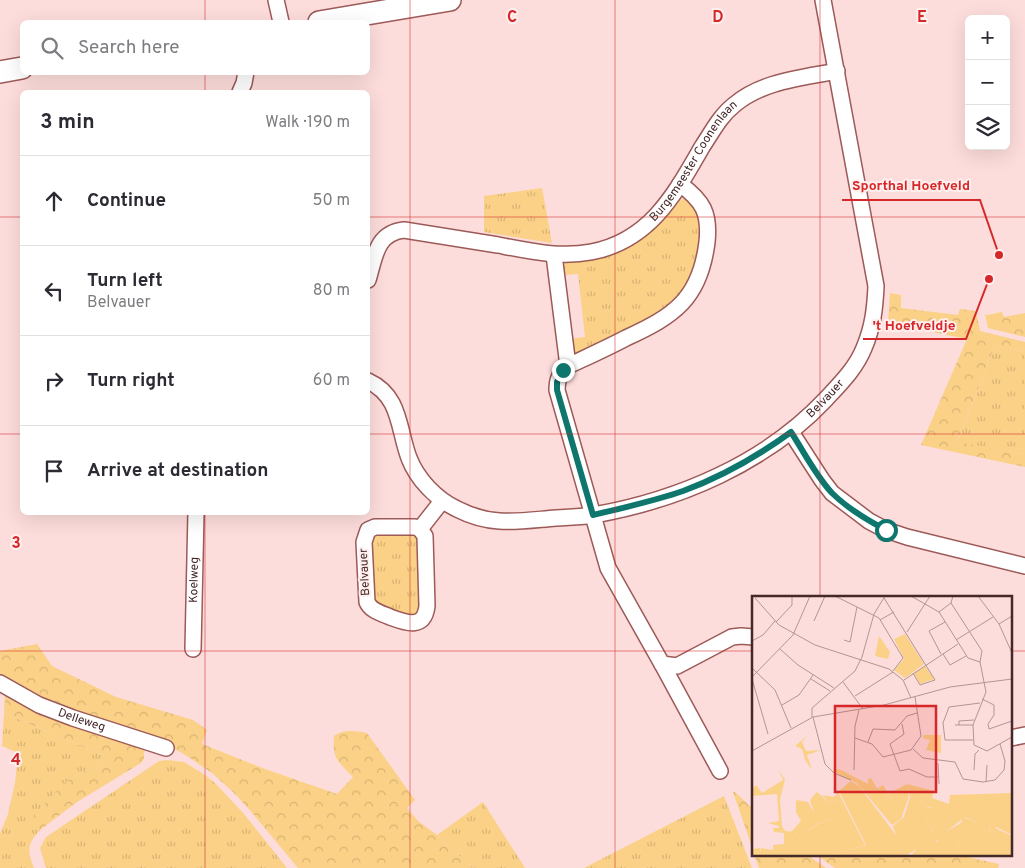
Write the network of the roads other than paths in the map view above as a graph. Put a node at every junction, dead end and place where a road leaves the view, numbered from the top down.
1 (276, 0) edge
2 (450, 0) edge
3 (823, 0) edge
4 (281, 20) edge
5 (331, 20) edge
6 (20, 68) edge
7 (837, 71) junction
8 (0, 72) edge
9 (246, 75) edge
10 (241, 90) edge
11 (680, 184) junction
12 (554, 255) junction
13 (370, 274) edge
14 (568, 366) junction
15 (370, 382) edge
16 (791, 432) junction
17 (442, 501) junction
18 (196, 515) edge
19 (593, 515) junction
20 (420, 529) junction
21 (1025, 566) edge
22 (752, 637) edge
23 (193, 649) dead end
24 (662, 664) junction
25 (0, 683) edge
26 (1025, 735) edge
27 (1012, 738) edge
28 (166, 748) dead end
29 (720, 771) dead end

1 - 4 street
2 - 5 street
3 - 7 street, Belvauer
6 - 8 street
7 - 11 street, Burgemeester Coonenlaan
7 - 16 street, Belvauer
9 - 10 street
11 - 12 street, Burgemeester Coonenlaan
11 - 14 street
12 - 13 street, Burgemeester Coonenlaan
12 - 14 street
14 - 19 street
15 - 17 street, Belvauer
16 - 19 street, Belvauer
16 - 21 street
17 - 19 street, Belvauer
17 - 20 street
18 - 23 street, Koelweg
19 - 24 street
20 - 20 street, Belvauer
22 - 24 street
24 - 29 street
25 - 28 street, Delleweg
26 - 27 street

